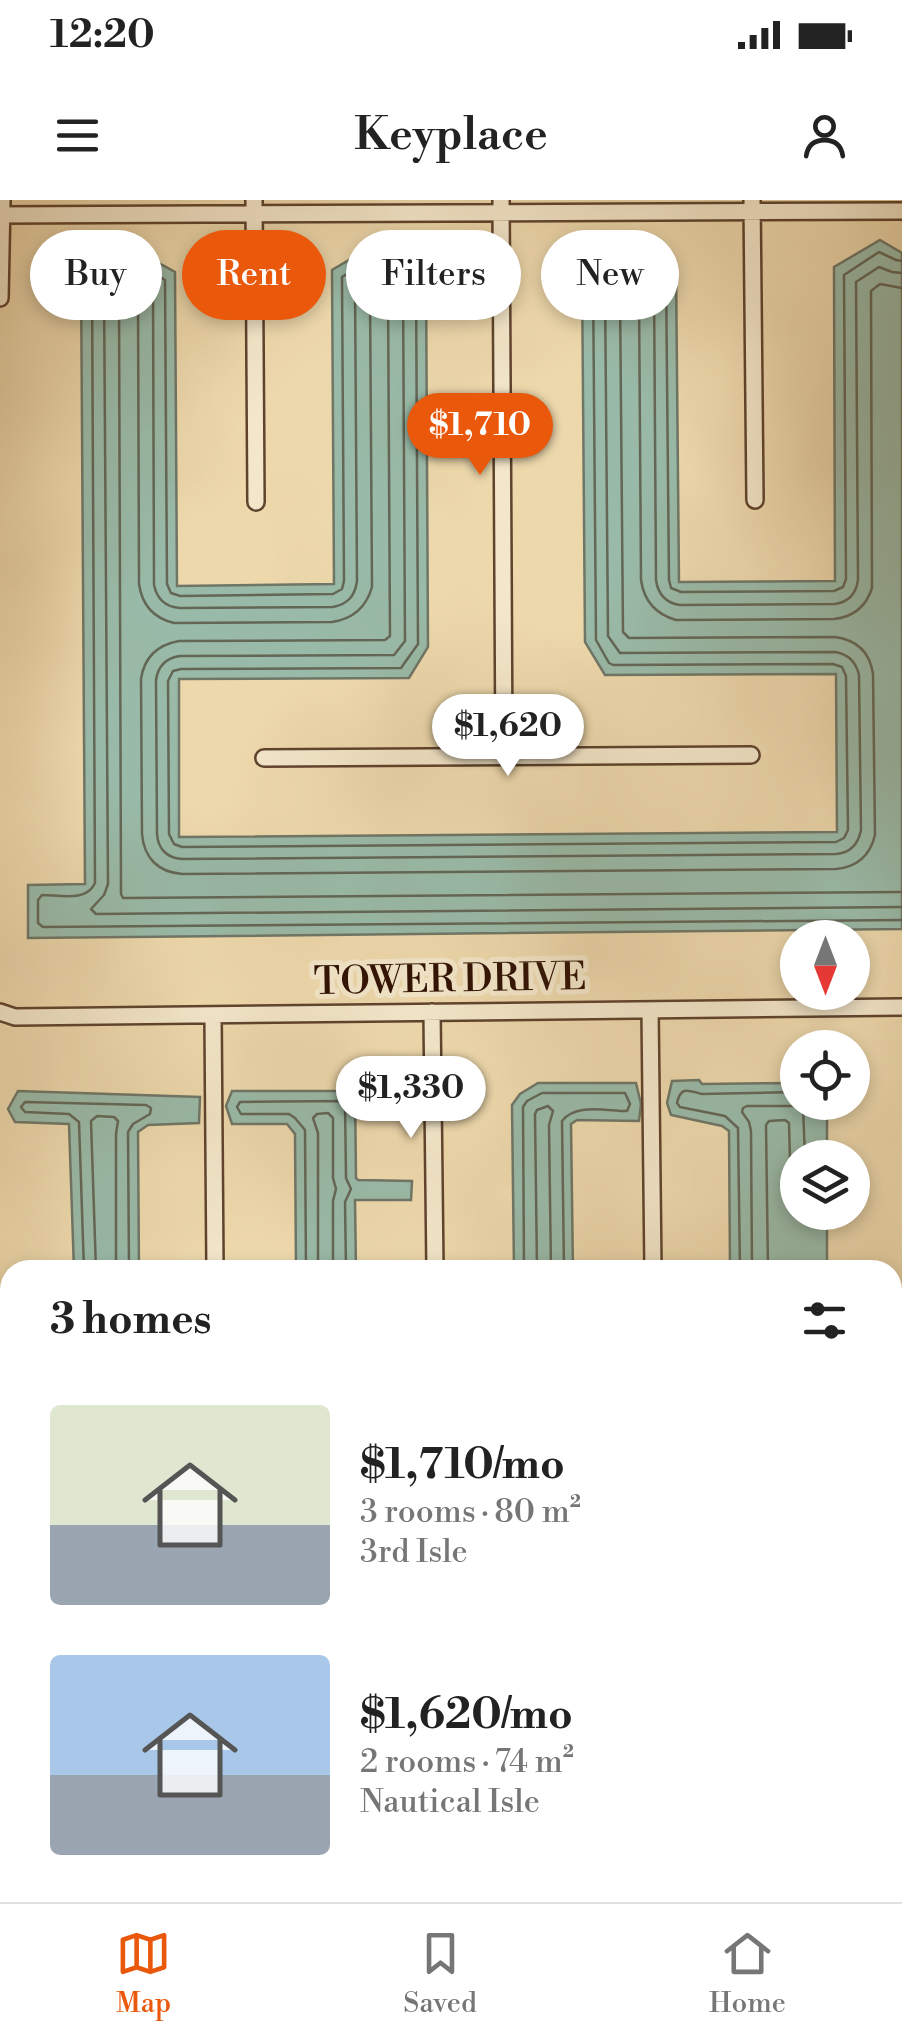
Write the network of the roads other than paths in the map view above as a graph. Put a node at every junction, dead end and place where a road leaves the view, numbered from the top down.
1 (2, 200) edge
2 (752, 206) edge
3 (501, 207) edge
4 (254, 208) edge
5 (902, 210) edge
6 (1, 215) edge
7 (0, 298) edge
8 (755, 500) dead end
9 (256, 502) dead end
10 (751, 755) dead end
11 (504, 756) junction
12 (264, 758) dead end
13 (902, 1008) edge
14 (650, 1010) junction
15 (0, 1012) edge
16 (432, 1012) junction
17 (213, 1015) junction
18 (215, 1260) edge
19 (434, 1260) edge
20 (653, 1260) edge

1 - 6 street
2 - 3 street
2 - 5 street
2 - 8 street
3 - 4 street
3 - 11 street
4 - 6 street
4 - 9 street
6 - 7 street
10 - 11 street
11 - 12 street
13 - 14 street, TOWER DRIVE
14 - 16 street, TOWER DRIVE
14 - 20 street
15 - 17 street, TOWER DRIVE
16 - 17 street, TOWER DRIVE
16 - 19 street
17 - 18 street

